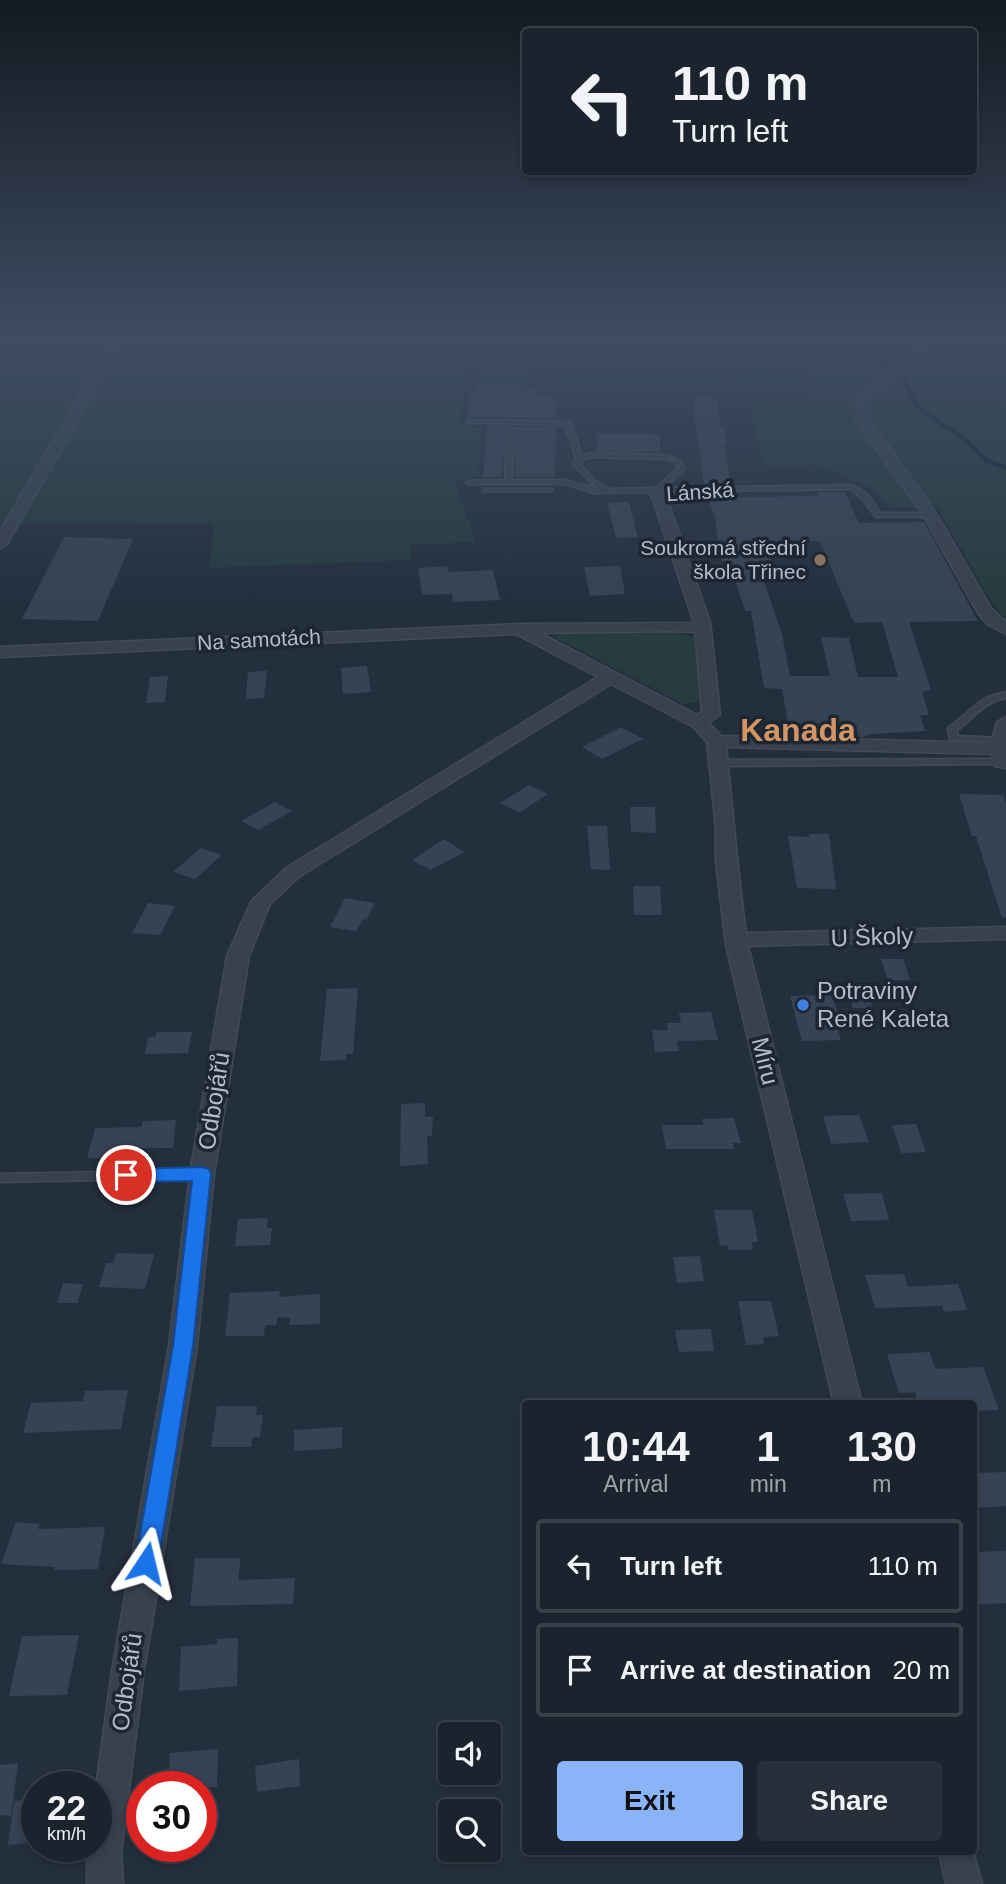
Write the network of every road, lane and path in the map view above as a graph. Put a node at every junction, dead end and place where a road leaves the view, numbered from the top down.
1 (67, 429) edge
2 (510, 429) dead end
3 (570, 429) edge
4 (869, 429) edge
5 (579, 459) junction
6 (468, 482) dead end
7 (508, 482) junction
8 (607, 491) junction
9 (657, 491) junction
10 (930, 515) junction
11 (0, 544) edge
12 (702, 628) junction
13 (519, 629) junction
14 (1006, 629) edge
15 (0, 652) edge
16 (612, 676) junction
17 (1006, 695) edge
18 (698, 722) junction
19 (1006, 722) edge
20 (716, 741) junction
21 (1002, 754) edge
22 (718, 763) junction
23 (1006, 933) edge
24 (737, 940) junction
25 (202, 1174) junction
26 (0, 1178) edge
27 (847, 1400) edge
28 (957, 1855) edge
29 (105, 1884) edge
30 (964, 1884) edge

1 - 11 street
2 - 7 lane
3 - 5 lane
4 - 10 street
5 - 8 lane
5 - 9 lane
6 - 7 lane
7 - 8 lane
8 - 9 lane
9 - 10 lane, Lánská
9 - 12 street, Lánská
10 - 14 street
12 - 13 street, Na samotách
12 - 18 street, Lánská
13 - 15 street, Na samotách
13 - 16 street, Na samotách
16 - 18 street, Na samotách
16 - 25 street, Odbojářů
17 - 21 lane
18 - 20 street
19 - 21 street
20 - 21 street
20 - 22 street, Míru
21 - 22 lane
22 - 24 street, Míru
23 - 24 street, U Školy
24 - 27 street, Míru
25 - 26 lane
25 - 29 street, Odbojářů
28 - 30 street

